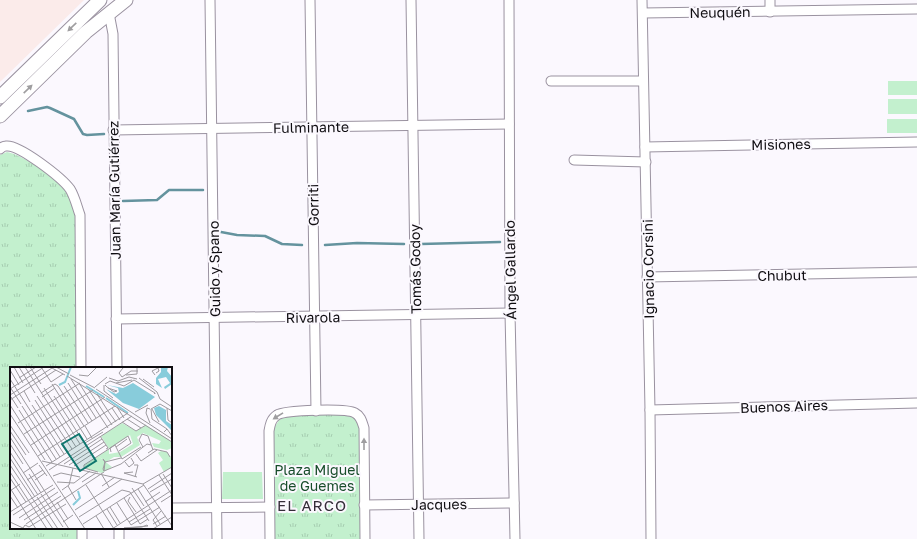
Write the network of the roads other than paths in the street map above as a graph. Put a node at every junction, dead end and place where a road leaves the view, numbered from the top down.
1 (100, 0) edge
2 (126, 0) edge
3 (210, 0) edge
4 (310, 0) edge
5 (411, 0) edge
6 (509, 0) edge
7 (642, 0) edge
8 (770, 0) edge
9 (884, 5) edge
10 (917, 9) edge
11 (770, 12) junction
12 (109, 13) junction
13 (642, 13) junction
14 (551, 81) dead end
15 (643, 81) junction
16 (0, 97) edge
17 (0, 116) edge
18 (509, 124) junction
19 (412, 126) junction
20 (312, 127) junction
21 (212, 128) junction
22 (113, 130) junction
23 (917, 142) edge
24 (645, 147) junction
25 (0, 149) edge
26 (574, 160) dead end
27 (646, 162) junction
28 (917, 272) edge
29 (647, 278) junction
30 (510, 313) junction
31 (416, 315) junction
32 (315, 316) junction
33 (215, 318) junction
34 (116, 319) junction
35 (81, 367) edge
36 (117, 367) edge
37 (917, 403) edge
38 (650, 410) junction
39 (316, 411) junction
40 (514, 503) junction
41 (418, 504) junction
42 (364, 505) junction
43 (270, 506) junction
44 (172, 508) edge
45 (216, 508) junction
46 (119, 529) edge
47 (120, 539) edge
48 (217, 539) edge
49 (270, 539) edge
50 (365, 539) edge
51 (419, 539) edge
52 (514, 539) edge
53 (651, 539) edge

1 -> 16 main road
2 - 12 main road
3 - 21 street, Guido y Spano
4 - 20 street, Gorriti
5 - 19 street, Tomás Godoy
6 - 18 street, Ángel Gallardo
7 - 13 street, Ignacio Corsini
8 - 11 street
9 - 10 street, Neuquén
9 - 11 street, Neuquén
11 - 13 street, Neuquén
17 -> 12 main road
12 - 22 street, Juan María Gutiérrez
13 - 15 street, Ignacio Corsini
14 - 15 street
15 - 24 street, Ignacio Corsini
18 - 19 street, Fulminante
18 - 30 street, Ángel Gallardo
19 - 20 street, Fulminante
19 - 31 street, Tomás Godoy
20 - 21 street, Fulminante
20 - 32 street, Gorriti
21 - 22 street, Fulminante
21 - 33 street, Guido y Spano
22 - 34 street, Juan María Gutiérrez
23 - 24 street, Misiones
24 - 27 street, Ignacio Corsini
25 - 35 street
26 - 27 street
27 - 29 street, Ignacio Corsini
28 - 29 street, Chubut
29 - 38 street, Ignacio Corsini
30 - 31 street, Rivarola
30 - 40 street, Ángel Gallardo
31 - 32 street, Rivarola
31 - 41 street, Tomás Godoy
32 - 33 street, Rivarola
32 - 39 street, Gorriti
33 - 34 street, Rivarola
33 - 45 street, Guido y Spano
34 - 36 street, Juan María Gutiérrez
37 - 38 street, Buenos Aires
38 - 53 street, Ignacio Corsini
42 -> 39 street
39 -> 43 street
40 - 41 street, Jacques
40 - 52 street, Ángel Gallardo
41 - 42 street, Jacques
41 - 51 street, Tomás Godoy
42 - 50 street
43 - 45 street
43 - 49 street
44 - 45 street
45 - 48 street, Guido y Spano
46 - 47 street

